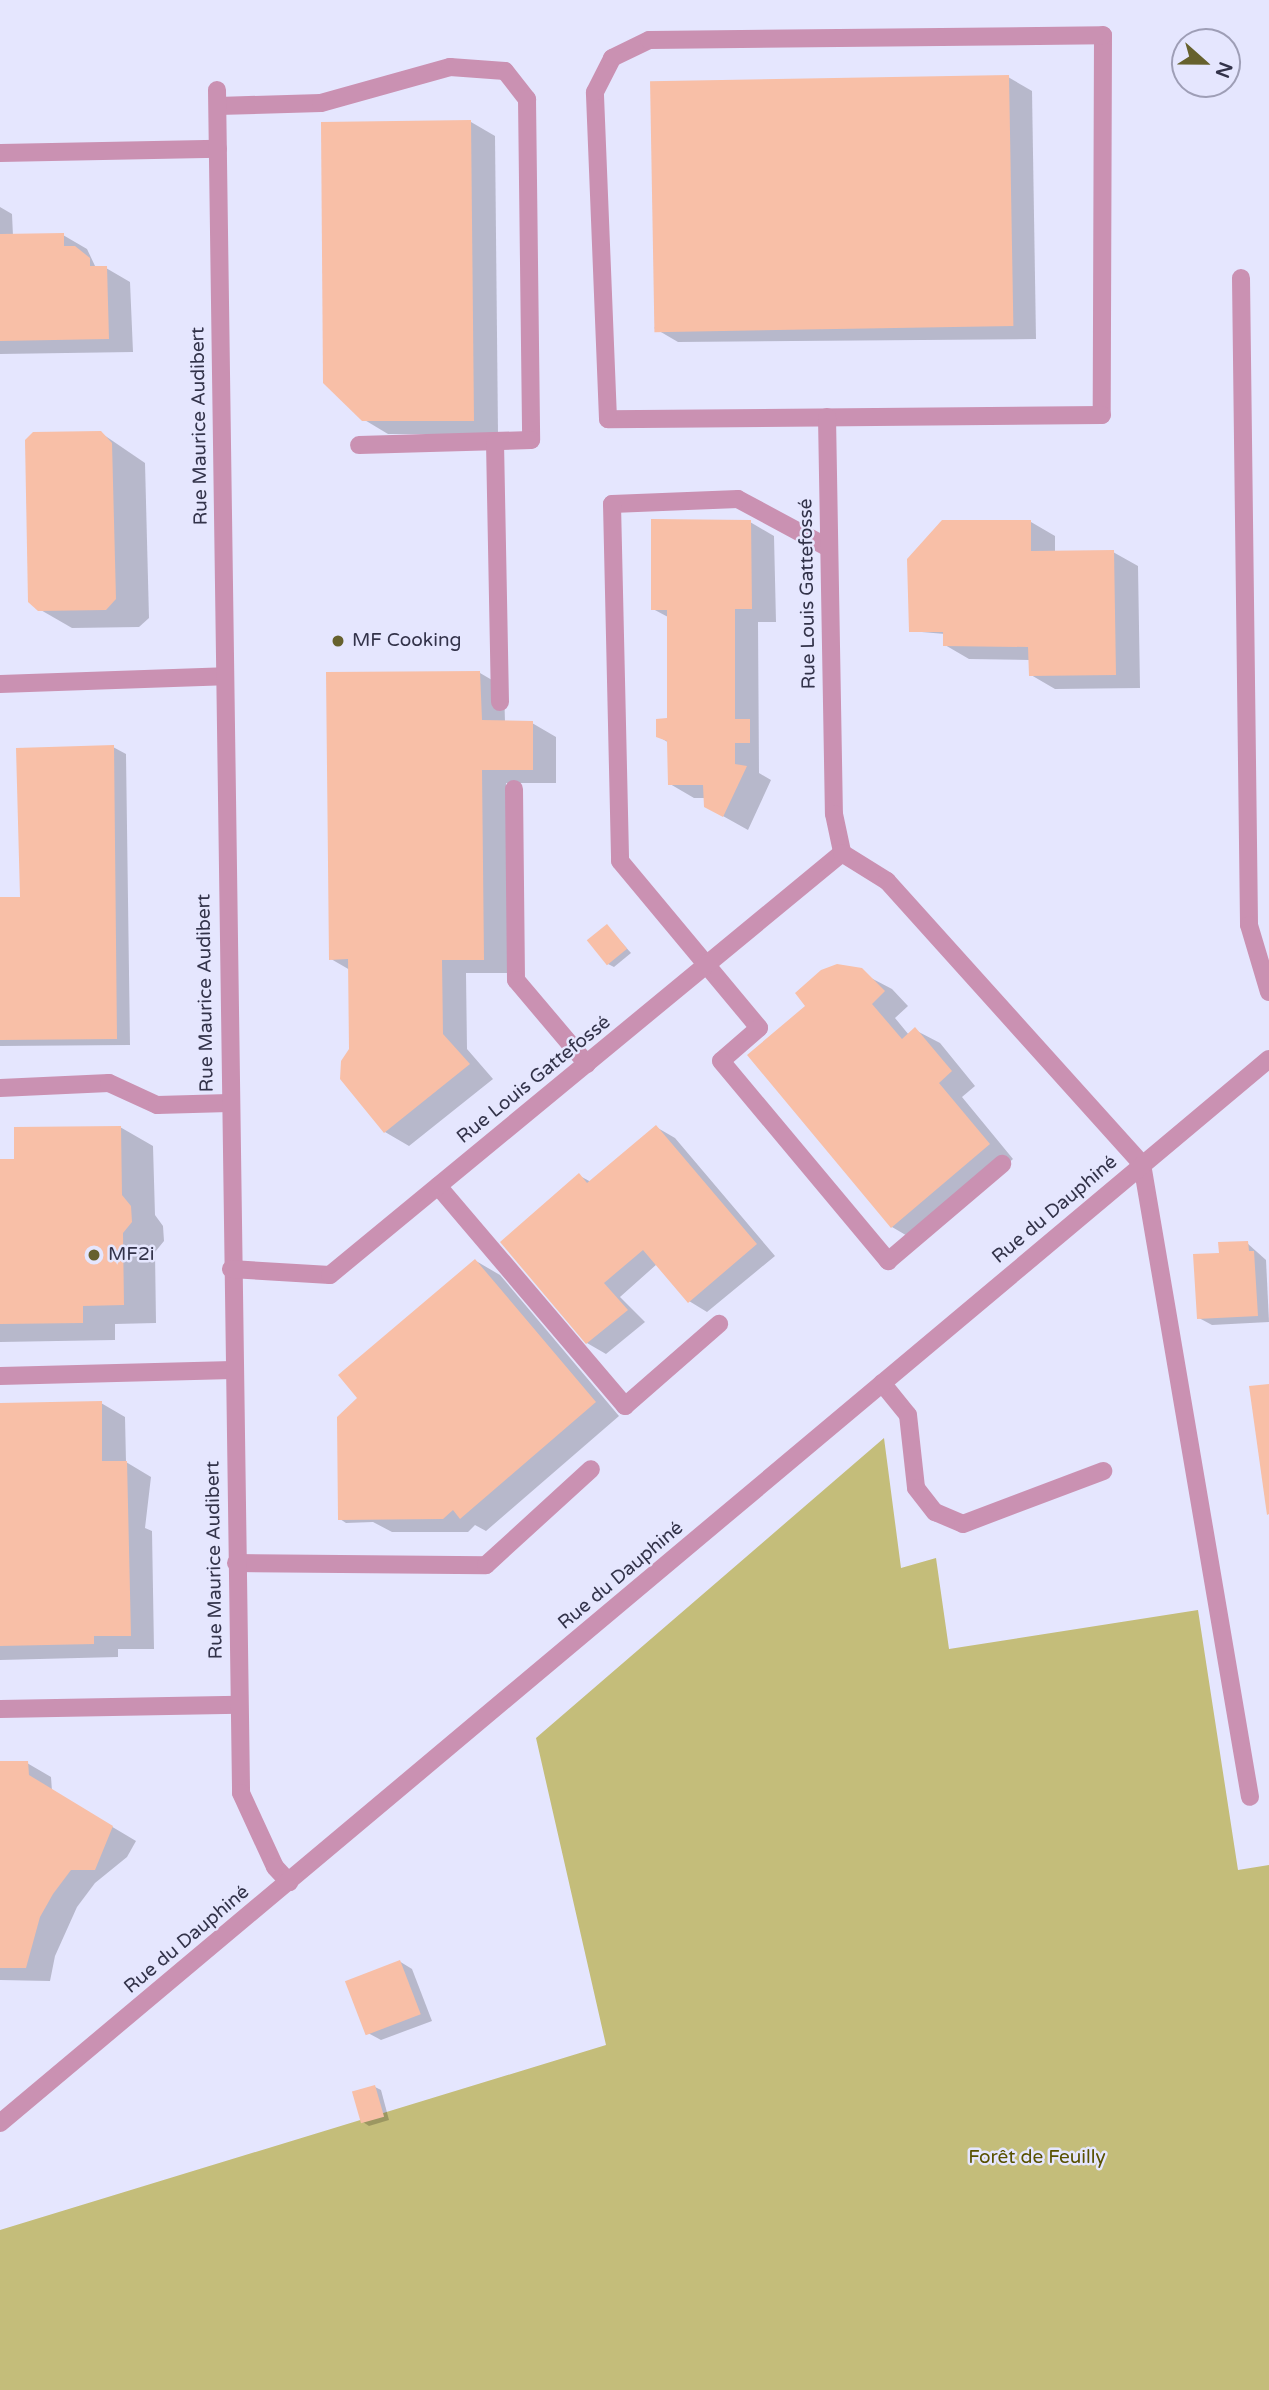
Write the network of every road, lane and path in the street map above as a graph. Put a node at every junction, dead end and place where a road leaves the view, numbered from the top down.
1 (218, 149) junction
2 (0, 153) edge
3 (1241, 278) dead end
4 (827, 417) junction
5 (495, 442) junction
6 (359, 445) dead end
7 (827, 547) junction
8 (224, 676) junction
9 (0, 684) edge
10 (500, 702) dead end
11 (514, 789) dead end
12 (842, 853) junction
13 (707, 965) junction
14 (1269, 992) edge
15 (1269, 1059) edge
16 (587, 1064) junction
17 (0, 1088) edge
18 (229, 1103) junction
19 (1002, 1164) dead end
20 (1142, 1164) junction
21 (438, 1186) junction
22 (231, 1269) junction
23 (719, 1324) dead end
24 (233, 1370) junction
25 (0, 1377) edge
26 (882, 1383) junction
27 (591, 1469) dead end
28 (1103, 1471) dead end
29 (236, 1563) junction
30 (239, 1705) junction
31 (0, 1709) edge
32 (1250, 1797) dead end
33 (289, 1882) junction
34 (0, 2123) edge

1 - 2 street
1 - 5 street, Rue Maurice Audibert
1 - 8 street, Rue Maurice Audibert
3 - 14 street
4 - 4 street
4 - 7 street, Rue Louis Gattefossé
5 - 6 street
5 - 10 street
7 - 12 street, Rue Louis Gattefossé
7 - 13 street
8 - 9 street
8 - 18 street, Rue Maurice Audibert
11 - 16 street
12 - 13 street, Rue Louis Gattefossé
12 - 20 street
13 - 16 street, Rue Louis Gattefossé
13 - 19 street
15 - 20 street, Rue du Dauphiné
16 - 21 street, Rue Louis Gattefossé
17 - 18 street
18 - 22 street, Rue Maurice Audibert
20 - 26 street, Rue du Dauphiné
20 - 32 street
21 - 22 street, Rue Louis Gattefossé
21 - 23 street
22 - 24 street, Rue Maurice Audibert
24 - 25 street
24 - 29 street, Rue Maurice Audibert
26 - 28 street
26 - 33 street, Rue du Dauphiné
27 - 29 street
29 - 30 street, Rue Maurice Audibert
30 - 31 street
30 - 33 street, Rue Maurice Audibert
33 - 34 street, Rue du Dauphiné

